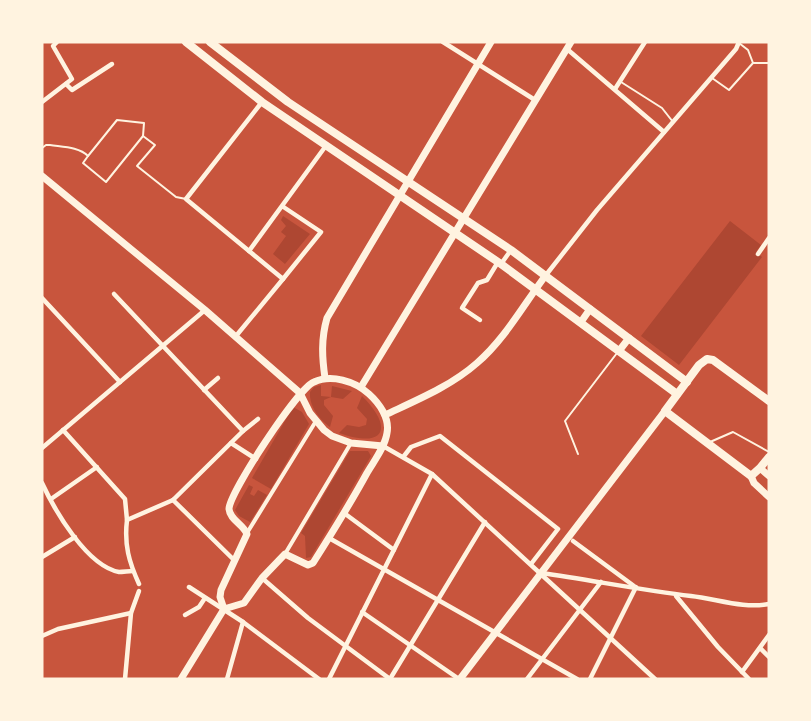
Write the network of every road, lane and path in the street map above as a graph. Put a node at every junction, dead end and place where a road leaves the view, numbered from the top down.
1 (57, 42) edge
2 (186, 42) edge
3 (210, 42) edge
4 (443, 42) edge
5 (491, 42) edge
6 (645, 42) edge
7 (739, 43) edge
8 (569, 45) edge
9 (478, 63) junction
10 (753, 63) junction
11 (769, 63) edge
12 (112, 64) dead end
13 (711, 78) junction
14 (620, 82) junction
15 (66, 84) junction
16 (615, 89) junction
17 (535, 100) junction
18 (42, 102) edge
19 (262, 102) junction
20 (673, 122) junction
21 (664, 132) junction
22 (143, 136) junction
23 (325, 147) junction
24 (42, 148) edge
25 (88, 156) junction
26 (42, 176) edge
27 (407, 182) junction
28 (399, 196) junction
29 (186, 199) junction
30 (284, 204) junction
31 (463, 218) junction
32 (454, 232) junction
33 (769, 238) edge
34 (511, 250) junction
35 (249, 251) junction
36 (758, 254) dead end
37 (500, 263) junction
38 (546, 275) junction
39 (280, 281) junction
40 (536, 289) junction
41 (114, 294) dead end
42 (42, 298) edge
43 (590, 309) junction
44 (205, 310) junction
45 (480, 320) dead end
46 (580, 322) junction
47 (236, 336) junction
48 (629, 338) junction
49 (162, 346) junction
50 (619, 351) junction
51 (218, 378) dead end
52 (325, 378) junction
53 (687, 381) junction
54 (120, 382) junction
55 (361, 387) junction
56 (204, 390) junction
57 (300, 393) junction
58 (677, 394) junction
59 (769, 400) edge
60 (665, 411) junction
61 (385, 415) junction
62 (258, 419) dead end
63 (316, 421) junction
64 (63, 430) junction
65 (243, 431) junction
66 (231, 443) junction
67 (351, 443) junction
68 (708, 443) junction
69 (383, 446) junction
70 (42, 448) edge
71 (769, 452) edge
72 (578, 454) dead end
73 (404, 456) junction
74 (253, 457) junction
75 (769, 457) edge
76 (97, 467) junction
77 (760, 468) junction
78 (432, 474) junction
79 (751, 476) junction
80 (769, 476) edge
81 (42, 483) edge
82 (769, 497) edge
83 (53, 498) junction
84 (173, 500) junction
85 (347, 516) junction
86 (128, 520) junction
87 (485, 522) junction
88 (247, 534) junction
89 (75, 537) junction
90 (332, 540) junction
91 (573, 541) dead end
92 (394, 550) junction
93 (285, 554) junction
94 (42, 557) edge
95 (235, 561) junction
96 (531, 564) junction
97 (384, 569) junction
98 (133, 571) junction
99 (541, 573) junction
100 (262, 578) junction
101 (601, 582) junction
102 (139, 584) dead end
103 (189, 587) dead end
104 (636, 587) junction
105 (139, 591) dead end
106 (676, 596) junction
107 (205, 598) junction
108 (438, 600) junction
109 (769, 603) edge
110 (579, 610) junction
111 (362, 612) junction
112 (131, 613) junction
113 (222, 613) junction
114 (185, 615) dead end
115 (243, 622) junction
116 (495, 632) junction
117 (769, 635) edge
118 (42, 636) edge
119 (611, 638) junction
120 (411, 645) junction
121 (345, 646) junction
122 (760, 648) junction
123 (769, 657) edge
124 (542, 659) junction
125 (742, 672) junction
126 (125, 679) edge
127 (181, 679) edge
128 (227, 679) edge
129 (319, 679) edge
130 (329, 679) edge
131 (390, 679) edge
132 (460, 679) edge
133 (527, 679) edge
134 (577, 679) edge
135 (590, 679) edge
136 (655, 679) edge
137 (748, 679) edge

1 - 15 street
2 - 19 main road
3 - 27 main road
4 - 9 street
5 - 9 main road
6 - 14 street
7 - 10 lane
7 - 13 street
8 - 16 street
8 - 17 main road
9 - 17 street
9 - 27 main road
10 - 11 lane
10 - 13 lane
12 - 15 street
13 - 20 street
14 - 16 street
14 - 20 lane
15 - 18 street
16 - 21 street
17 - 31 main road
19 - 23 main road
19 - 29 street
20 - 21 street
21 - 38 street
22 - 25 lane
22 - 25 lane
22 - 29 lane
23 - 28 main road
23 - 30 street
24 - 25 lane
26 - 44 main road
27 - 28 main road
27 - 31 main road
28 - 32 main road
28 - 52 main road
29 - 35 street
30 - 35 street
30 - 39 street
31 - 32 main road
31 - 34 main road
32 - 37 main road
32 - 55 main road
33 - 36 street
34 - 37 street
34 - 38 main road
35 - 39 street
37 - 40 main road
37 - 45 street
38 - 40 main road
38 - 43 main road
39 - 47 street
40 - 46 main road
40 - 61 main road
41 - 49 street
42 - 54 street
43 - 46 main road
43 - 48 main road
44 - 47 main road
44 - 49 street
46 - 50 main road
47 - 57 main road
48 - 50 main road
48 - 53 main road
49 - 54 street
49 - 56 street
50 - 58 main road
50 - 72 lane
51 - 56 street
52 - 55 main road
52 - 57 main road
53 - 58 main road
53 - 59 main road
54 - 64 street
55 - 61 main road
56 - 65 street
57 - 63 main road
57 - 74 main road
58 - 60 main road
60 - 68 main road
60 - 99 main road
61 - 69 main road
62 - 65 street
63 - 67 main road
63 - 88 street
64 - 70 street
64 - 76 street
65 - 66 street
66 - 74 street
66 - 84 street
67 - 69 main road
67 - 93 street
68 - 71 lane
68 - 79 main road
69 - 73 street
69 - 85 main road
73 - 78 street
73 - 96 street
74 - 88 main road
75 - 77 main road
76 - 83 street
76 - 86 street
77 - 79 main road
77 - 80 main road
78 - 87 street
78 - 92 street
79 - 82 main road
81 - 83 street
83 - 89 street
84 - 86 street
84 - 95 street
85 - 90 main road
85 - 92 street
86 - 98 street
87 - 96 street
87 - 108 street
88 - 95 main road
89 - 94 street
89 - 98 street
90 - 93 main road
90 - 97 street
91 - 104 street
92 - 97 street
93 - 100 main road
95 - 113 main road
96 - 99 street
97 - 108 street
97 - 111 street
98 - 102 street
99 - 101 street
99 - 110 street
99 - 116 main road
100 - 113 main road
100 - 121 street
101 - 104 street
101 - 110 street
103 - 107 street
104 - 106 street
104 - 119 street
105 - 112 street
106 - 109 street
106 - 125 street
107 - 113 street
107 - 114 street
108 - 116 street
108 - 120 street
110 - 119 street
110 - 124 street
111 - 120 street
111 - 121 street
112 - 118 street
112 - 126 street
113 - 115 street
113 - 127 main road
115 - 128 street
115 - 129 street
116 - 124 street
116 - 132 main road
117 - 122 street
119 - 135 street
119 - 136 street
120 - 131 street
120 - 132 street
121 - 130 street
121 - 131 street
122 - 123 street
122 - 125 street
124 - 133 street
124 - 134 street
125 - 137 street

